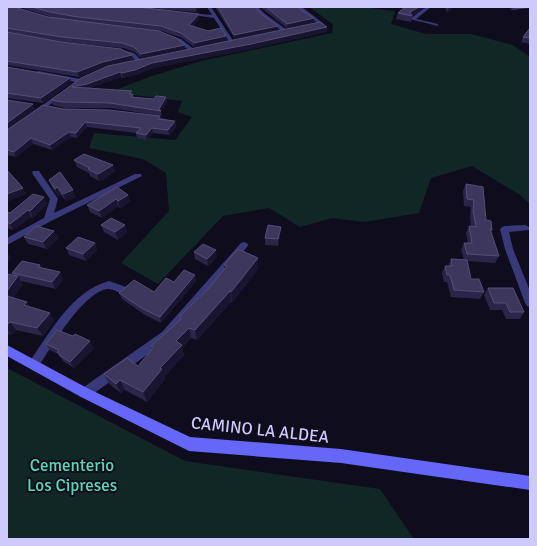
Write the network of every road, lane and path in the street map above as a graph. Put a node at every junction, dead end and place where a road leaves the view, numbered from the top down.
1 (209, 7) edge
2 (256, 7) edge
3 (299, 7) edge
4 (429, 7) edge
5 (530, 7) edge
6 (512, 9) dead end
7 (184, 14) edge
8 (215, 17) junction
9 (314, 25) edge
10 (436, 25) dead end
11 (292, 30) edge
12 (285, 32) junction
13 (161, 33) edge
14 (277, 33) edge
15 (239, 41) edge
16 (232, 42) junction
17 (225, 44) edge
18 (108, 49) edge
19 (198, 49) edge
20 (192, 50) junction
21 (184, 52) edge
22 (146, 59) edge
23 (139, 61) junction
24 (132, 62) edge
25 (30, 71) edge
26 (86, 78) edge
27 (80, 81) junction
28 (74, 85) edge
29 (67, 90) edge
30 (36, 106) dead end
31 (43, 108) junction
32 (50, 109) edge
33 (142, 116) edge
34 (31, 117) edge
35 (166, 120) edge
36 (36, 173) dead end
37 (138, 176) dead end
38 (48, 219) junction
39 (526, 228) dead end
40 (7, 242) edge
41 (244, 245) dead end
42 (123, 290) edge
43 (530, 303) edge
44 (7, 350) edge
45 (34, 364) junction
46 (85, 392) junction
47 (530, 483) edge

1 - 8 street
2 - 12 street
3 - 9 street
4 - 10 street
5 - 6 street
7 - 8 street
8 - 16 street
11 - 12 street
12 - 14 street
13 - 20 street
15 - 16 street
16 - 17 street
18 - 23 street
19 - 20 street
20 - 21 street
22 - 23 street
23 - 24 street
25 - 27 street
26 - 27 street
27 - 28 street
29 - 31 street
30 - 31 street
31 - 32 street
31 - 34 street
33 - 35 street
36 - 38 street
37 - 38 street
38 - 40 street
39 - 43 street
41 - 46 street
42 - 45 street
44 - 45 street, CAMINO LA ALDEA
45 - 46 street, CAMINO LA ALDEA
46 - 47 street, CAMINO LA ALDEA

